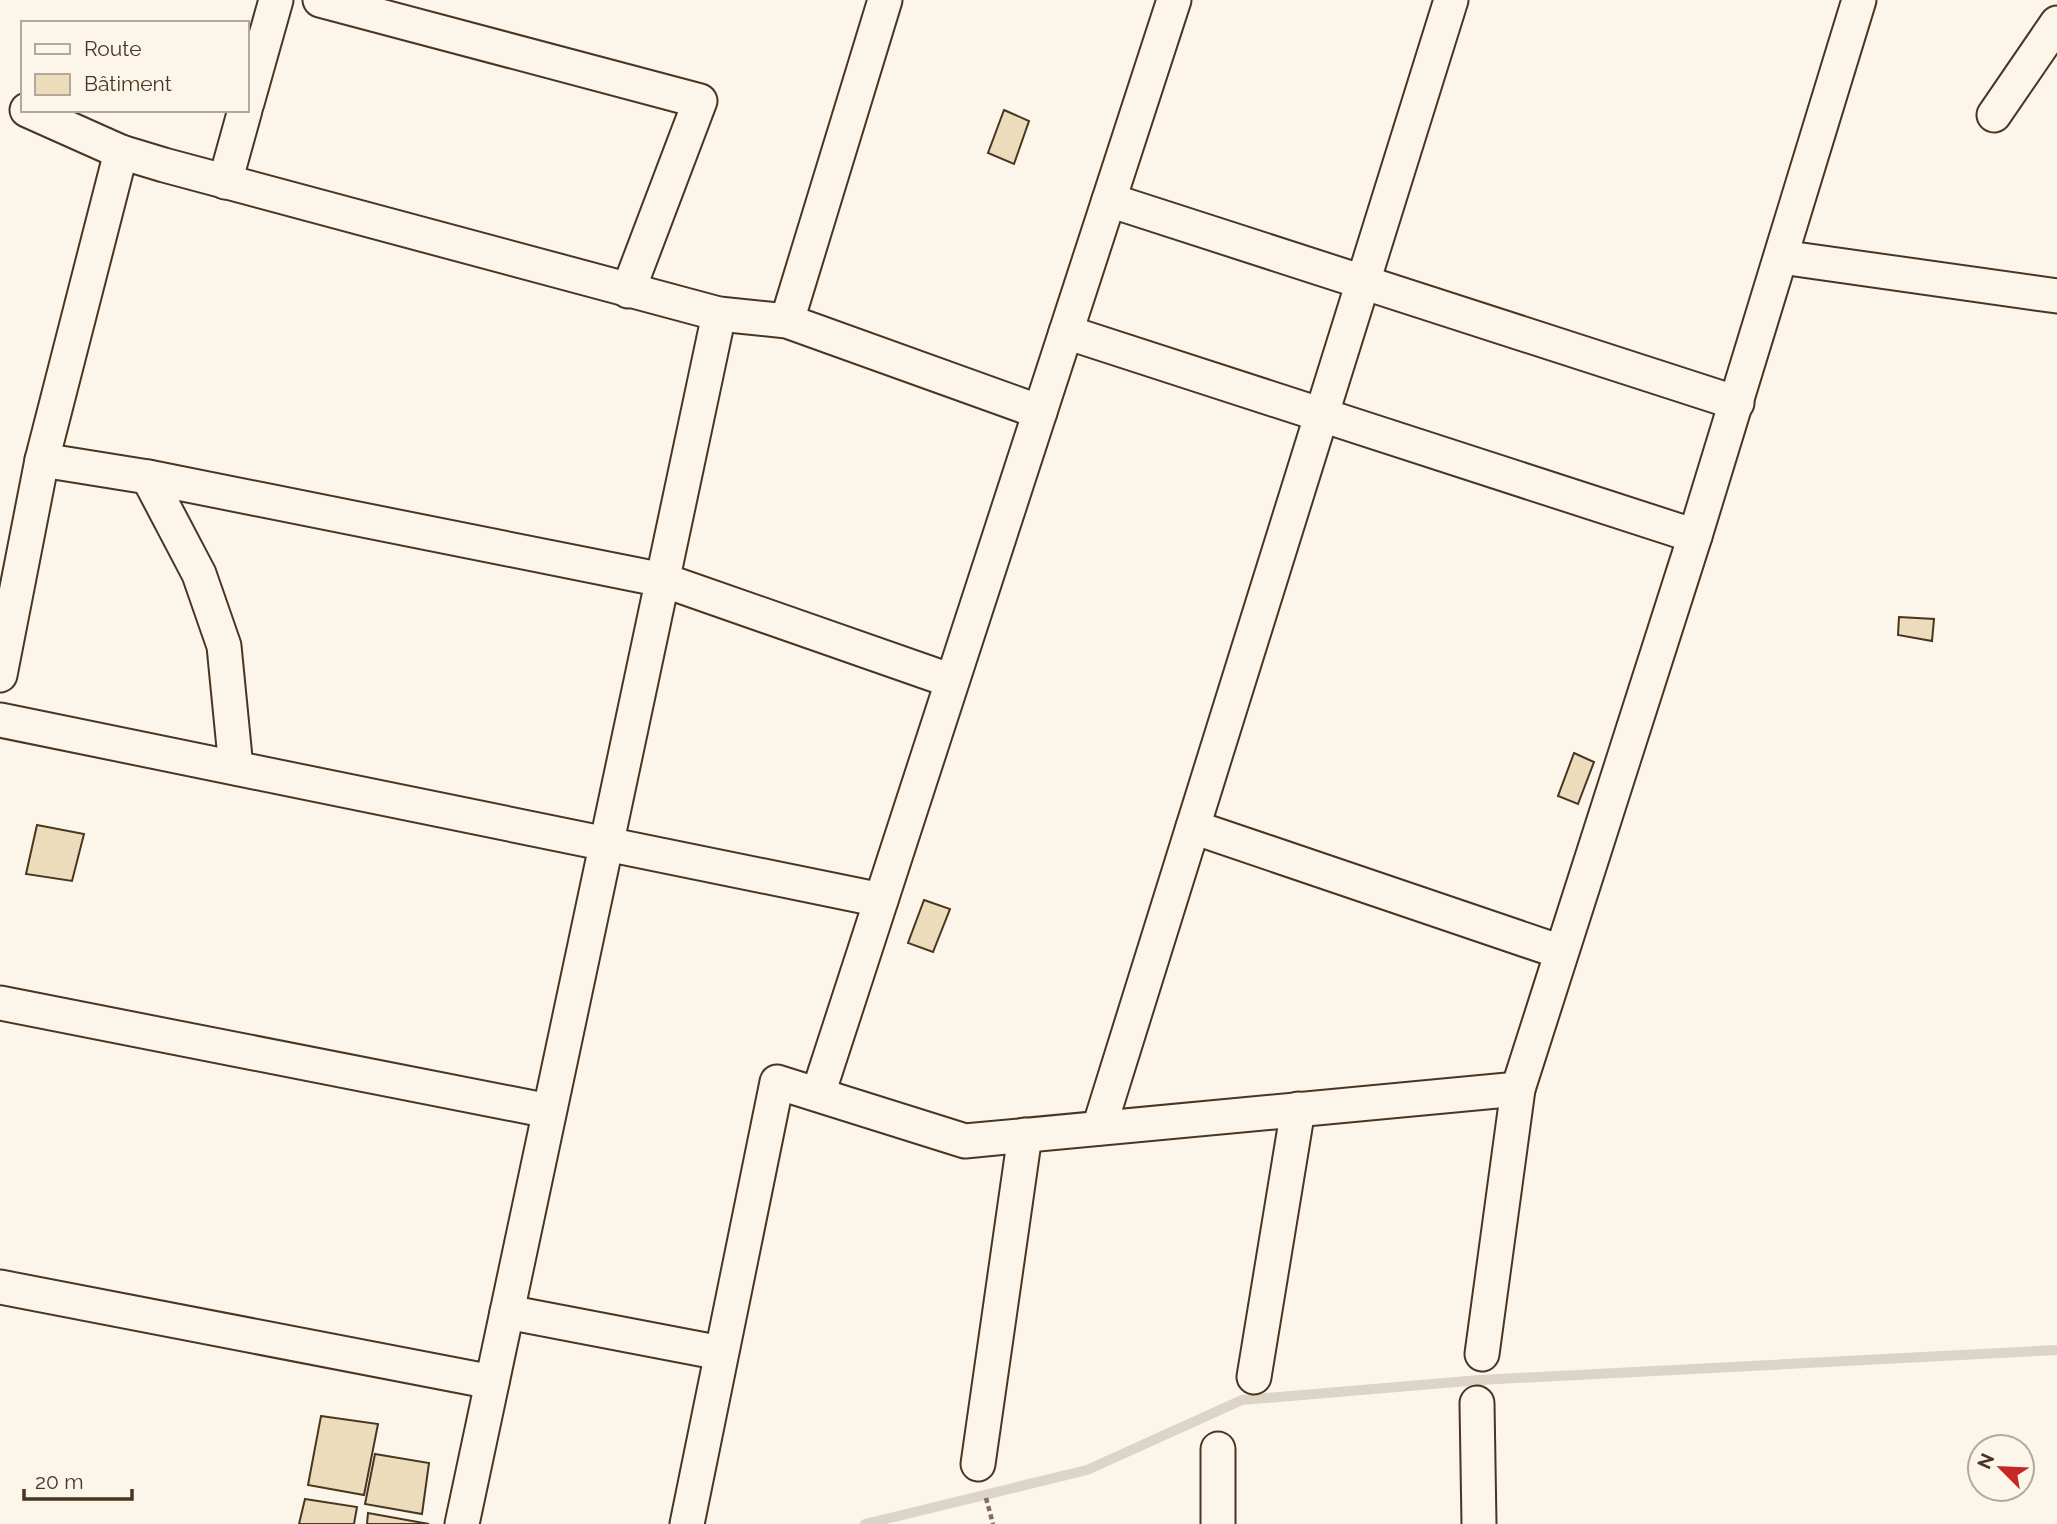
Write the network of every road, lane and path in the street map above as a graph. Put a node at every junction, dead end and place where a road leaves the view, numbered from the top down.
1 (276, 0) edge
2 (320, 0) edge
3 (885, 0) edge
4 (1174, 0) edge
5 (1451, 0) edge
6 (1859, 0) edge
7 (2057, 23) edge
8 (0, 98) edge
9 (248, 99) edge
10 (21, 107) edge
11 (32, 112) edge
12 (244, 112) edge
13 (1994, 115) dead end
14 (121, 152) junction
15 (225, 181) junction
16 (1109, 200) junction
17 (1781, 257) junction
18 (1363, 282) junction
19 (628, 291) junction
20 (2057, 296) edge
21 (719, 314) junction
22 (787, 321) junction
23 (1066, 332) junction
24 (1737, 403) junction
25 (1040, 412) junction
26 (1321, 414) junction
27 (42, 460) junction
28 (148, 477) junction
29 (1695, 536) junction
30 (663, 580) junction
31 (0, 676) edge
32 (952, 681) junction
33 (0, 720) edge
34 (236, 768) junction
35 (1193, 827) junction
36 (607, 844) junction
37 (881, 900) junction
38 (1561, 952) junction
39 (0, 1003) edge
40 (1518, 1089) junction
41 (818, 1094) junction
42 (1298, 1109) junction
43 (550, 1111) junction
44 (1099, 1128) junction
45 (1025, 1135) junction
46 (0, 1287) edge
47 (507, 1312) junction
48 (722, 1353) junction
49 (1482, 1354) dead end
50 (1254, 1377) dead end
51 (492, 1382) junction
52 (1477, 1402) dead end
53 (1218, 1449) dead end
54 (978, 1464) dead end
55 (462, 1524) edge
56 (687, 1524) edge
57 (1218, 1524) edge
58 (1479, 1524) edge

1 - 9 street
2 - 19 street
3 - 22 street
4 - 16 street
5 - 18 street
6 - 17 street
7 - 13 street
8 - 10 street
11 - 14 street
12 - 15 street
14 - 15 street
14 - 27 street
15 - 19 street
16 - 18 street
16 - 23 street
17 - 20 street
17 - 24 street
18 - 24 street
18 - 26 street
19 - 21 street
21 - 22 street
21 - 30 street
22 - 25 street
23 - 25 street
23 - 26 street
24 - 29 street
25 - 32 street
26 - 29 street
26 - 35 street
27 - 28 street
27 - 31 street
28 - 30 street
28 - 34 street
29 - 38 street
30 - 32 street
30 - 36 street
32 - 37 street
33 - 34 street
34 - 36 street
35 - 38 street
35 - 44 street
36 - 37 street
36 - 43 street
37 - 41 street
38 - 40 street
39 - 43 street
40 - 42 street
40 - 49 street
41 - 45 street
41 - 48 street
42 - 44 street
42 - 50 street
43 - 47 street
44 - 45 street
45 - 54 street
46 - 51 street
47 - 48 street
47 - 51 street
48 - 56 street
51 - 55 street
52 - 58 street
53 - 57 street

